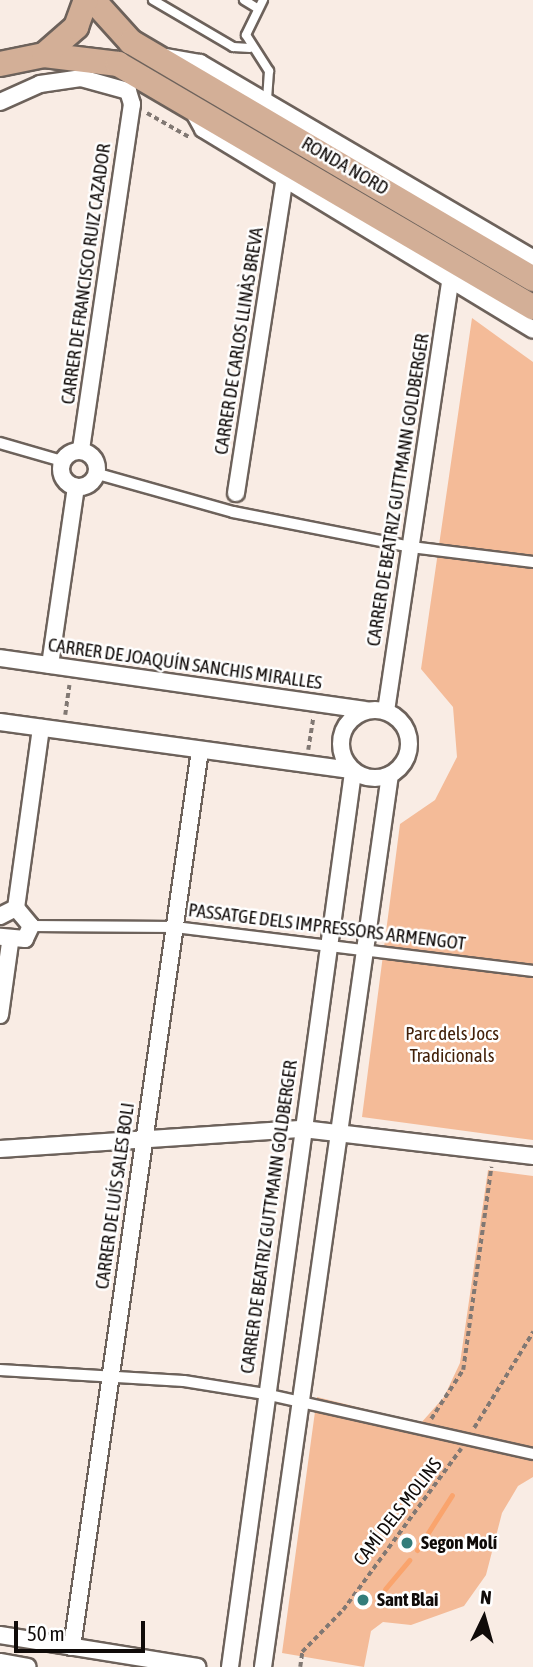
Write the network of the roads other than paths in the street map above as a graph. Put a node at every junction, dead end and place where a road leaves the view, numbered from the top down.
1 (86, 0) edge
2 (93, 0) edge
3 (153, 0) edge
4 (244, 0) edge
5 (263, 0) edge
6 (257, 8) junction
7 (250, 48) junction
8 (44, 55) junction
9 (155, 55) junction
10 (0, 64) edge
11 (267, 100) junction
12 (187, 101) junction
13 (0, 102) edge
14 (285, 177) junction
15 (533, 258) edge
16 (452, 276) junction
17 (533, 279) edge
18 (533, 307) edge
19 (533, 330) edge
20 (0, 443) edge
21 (81, 450) junction
22 (62, 461) junction
23 (98, 474) junction
24 (76, 487) junction
25 (236, 494) joint
26 (233, 512) junction
27 (411, 547) junction
28 (533, 562) edge
29 (0, 658) edge
30 (50, 665) junction
31 (364, 710) junction
32 (387, 711) junction
33 (0, 722) edge
34 (41, 728) junction
35 (201, 750) junction
36 (352, 771) junction
37 (390, 775) junction
38 (16, 908) junction
39 (0, 916) edge
40 (31, 926) junction
41 (175, 927) junction
42 (5, 940) edge
43 (330, 942) junction
44 (365, 946) junction
45 (533, 971) edge
46 (0, 1014) edge
47 (303, 1129) junction
48 (339, 1132) junction
49 (145, 1139) junction
50 (0, 1149) edge
51 (533, 1156) edge
52 (0, 1370) edge
53 (110, 1376) junction
54 (265, 1394) junction
55 (300, 1399) junction
56 (533, 1454) edge
57 (0, 1635) edge
58 (72, 1647) junction
59 (0, 1662) edge
60 (28, 1667) edge
61 (197, 1667) edge
62 (230, 1667) edge
63 (263, 1667) edge

1 - 8 main road
2 - 9 main road, RONDA NORD
3 - 7 lane
4 - 6 lane
5 - 6 lane
6 - 7 lane
7 - 11 lane
8 - 10 main road
8 - 12 main road, RONDA NORD
9 - 11 street, RONDA NORD
9 - 17 main road, RONDA NORD
11 - 15 street, RONDA NORD
12 - 14 street, RONDA NORD
12 - 18 main road, RONDA NORD
13 - 21 street, CARRER DE FRANCISCO RUIZ CAZADOR
14 - 16 street, RONDA NORD
14 - 25 street, CARRER DE CARLOS LLINÀS BREVA
16 - 19 street, RONDA NORD
16 - 27 street, CARRER DE BEATRIZ GUTTMANN GOLDBERGER
20 - 22 street
21 - 22 street
21 - 23 street
22 - 24 street
23 - 24 street
23 - 26 street
24 - 30 street
25 - 26 street, CARRER DE CARLOS LLINÀS BREVA
26 - 27 street
27 - 28 street
27 - 32 street, CARRER DE BEATRIZ GUTTMANN GOLDBERGER
29 - 30 street, CARRER DE JOAQUÍN SANCHIS MIRALLES
30 - 31 street, CARRER DE JOAQUÍN SANCHIS MIRALLES
31 - 32 street
31 - 36 street
32 - 37 street
33 - 34 street
34 - 35 street
34 - 38 street
35 - 36 street
35 - 41 street, CARRER DE LUÍS SALES BOLI
36 - 37 street
36 - 43 street, CARRER DE BEATRIZ GUTTMANN GOLDBERGER
37 - 44 street
38 - 39 street
38 - 40 street
40 - 41 street, PASSATGE DELS IMPRESSORS ARMENGOT
40 - 42 street
41 - 43 street, PASSATGE DELS IMPRESSORS ARMENGOT
41 - 49 street, CARRER DE LUÍS SALES BOLI
42 - 46 street
43 - 44 street, PASSATGE DELS IMPRESSORS ARMENGOT
43 - 47 street, CARRER DE BEATRIZ GUTTMANN GOLDBERGER
44 - 45 street, PASSATGE DELS IMPRESSORS ARMENGOT
44 - 48 street
47 - 48 street
47 - 49 street
47 - 54 street, CARRER DE BEATRIZ GUTTMANN GOLDBERGER
48 - 51 street
48 - 55 street
49 - 50 street
49 - 53 street, CARRER DE LUÍS SALES BOLI
52 - 53 street
53 - 54 street
53 - 58 street, CARRER DE LUÍS SALES BOLI
54 - 55 street
54 - 62 street, CARRER DE BEATRIZ GUTTMANN GOLDBERGER
55 - 56 street
55 - 63 street
57 - 58 street
58 - 61 street
59 - 60 street

